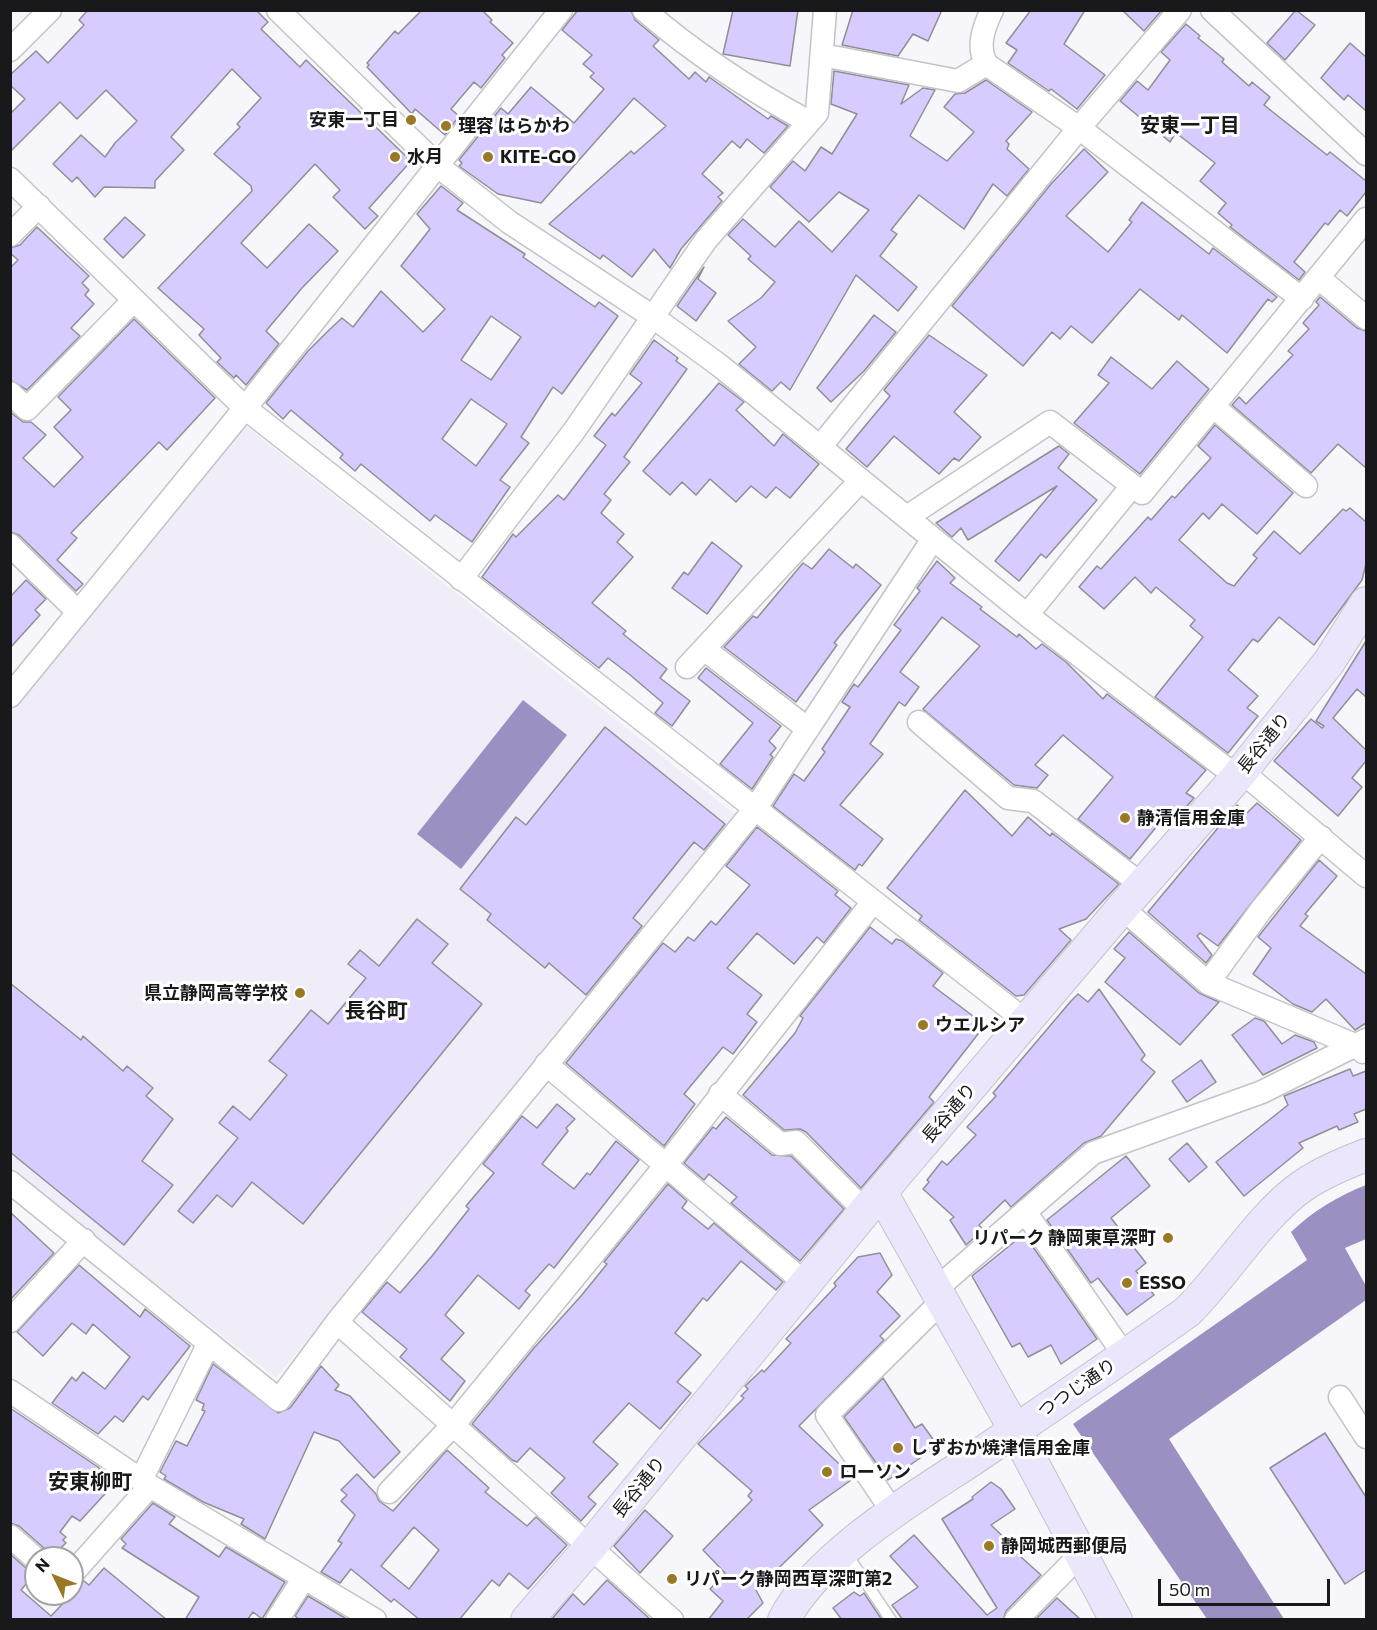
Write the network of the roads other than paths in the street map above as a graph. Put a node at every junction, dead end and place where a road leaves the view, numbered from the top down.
1 (50, 10) edge
2 (278, 10) edge
3 (561, 10) edge
4 (644, 10) edge
5 (825, 10) edge
6 (992, 10) edge
7 (1180, 10) edge
8 (1212, 10) edge
9 (10, 50) edge
10 (822, 55) junction
11 (986, 64) junction
12 (808, 122) junction
13 (1079, 128) junction
14 (1366, 154) edge
15 (438, 166) junction
16 (10, 178) edge
17 (39, 206) junction
18 (1366, 219) edge
19 (10, 235) edge
20 (1319, 278) junction
21 (1302, 299) junction
22 (134, 300) junction
23 (653, 317) junction
24 (1366, 318) edge
25 (10, 393) edge
26 (1214, 407) junction
27 (245, 408) junction
28 (820, 447) junction
29 (861, 480) junction
30 (1132, 486) junction
31 (1306, 486) dead end
32 (907, 517) junction
33 (933, 539) junction
34 (10, 545) edge
35 (461, 579) junction
36 (1365, 607) edge
37 (78, 612) junction
38 (1027, 615) junction
39 (704, 649) junction
40 (687, 667) dead end
41 (10, 696) edge
42 (919, 722) dead end
43 (808, 729) junction
44 (1239, 774) junction
45 (754, 809) junction
46 (1321, 837) junction
47 (1366, 876) edge
48 (1132, 897) junction
49 (873, 902) junction
50 (1208, 983) junction
51 (1027, 1022) junction
52 (1364, 1047) edge
53 (546, 1064) junction
54 (720, 1094) junction
55 (1366, 1155) edge
56 (666, 1165) junction
57 (10, 1182) edge
58 (873, 1202) junction
59 (1026, 1213) junction
60 (84, 1240) junction
61 (805, 1283) junction
62 (938, 1295) junction
63 (10, 1321) edge
64 (337, 1322) junction
65 (209, 1343) junction
66 (1125, 1356) junction
67 (10, 1391) edge
68 (1340, 1397) dead end
69 (454, 1424) junction
70 (1015, 1430) junction
71 (1366, 1437) edge
72 (145, 1483) junction
73 (389, 1492) dead end
74 (893, 1512) junction
75 (10, 1536) edge
76 (591, 1546) junction
77 (24, 1548) edge
78 (844, 1550) junction
79 (1081, 1554) junction
80 (84, 1559) edge
81 (304, 1578) junction
82 (277, 1620) edge
83 (375, 1620) edge
84 (527, 1620) edge
85 (672, 1620) edge
86 (784, 1620) edge
87 (891, 1620) edge
88 (1016, 1620) edge
89 (1116, 1620) edge

1 - 9 street
2 - 15 street
3 - 15 street
4 - 12 street
5 - 10 street
6 - 11 street
7 - 13 street
8 - 14 street
10 - 11 street
10 - 12 street
11 - 13 street
12 - 23 street
13 - 21 street
13 - 28 street
15 - 23 street
15 - 27 street
16 - 17 street
17 - 19 street
17 - 22 street
18 - 20 street
20 - 21 street
20 - 24 street
21 - 26 street
22 - 25 street
22 - 27 street
23 - 28 street
23 - 35 street
26 - 30 street
26 - 31 street
27 - 35 street
27 - 37 street
28 - 29 street
29 - 32 street
29 - 39 street
30 - 32 street
30 - 38 street
32 - 33 street
33 - 38 street
33 - 43 street
34 - 37 street
35 - 45 street
36 - 44 street, 長谷通り
37 - 41 street
38 - 44 street
39 - 40 street
39 - 43 street
42 - 48 street
43 - 45 street
44 - 46 street
44 - 48 street, 長谷通り
45 - 49 street
45 - 53 street
46 - 47 street
46 - 50 street
48 - 50 street
48 - 51 street, 長谷通り
49 - 51 street
49 - 54 street
50 - 52 street
51 - 58 street, 長谷通り
52 - 59 street
53 - 56 street
53 - 64 street
54 - 56 street
54 - 58 street
55 - 66 street, つつじ通り
56 - 61 street
56 - 69 street
57 - 60 street
58 - 61 street, 長谷通り
58 - 62 street
59 - 62 street
59 - 66 street
60 - 63 street
60 - 65 street
61 - 76 street, 長谷通り
62 - 70 street
62 - 74 street
64 - 65 street
64 - 69 street
65 - 72 street
66 - 70 street, つつじ通り
67 - 72 street
68 - 71 street
69 - 73 street
69 - 76 street
70 - 74 street, つつじ通り
70 - 79 street
72 - 80 street
72 - 81 street
74 - 78 street, つつじ通り
75 - 77 street
76 - 84 street, 長谷通り
76 - 85 street
78 - 86 street, つつじ通り
78 - 87 lane
79 - 88 street
79 - 89 street
81 - 82 street
81 - 83 street

